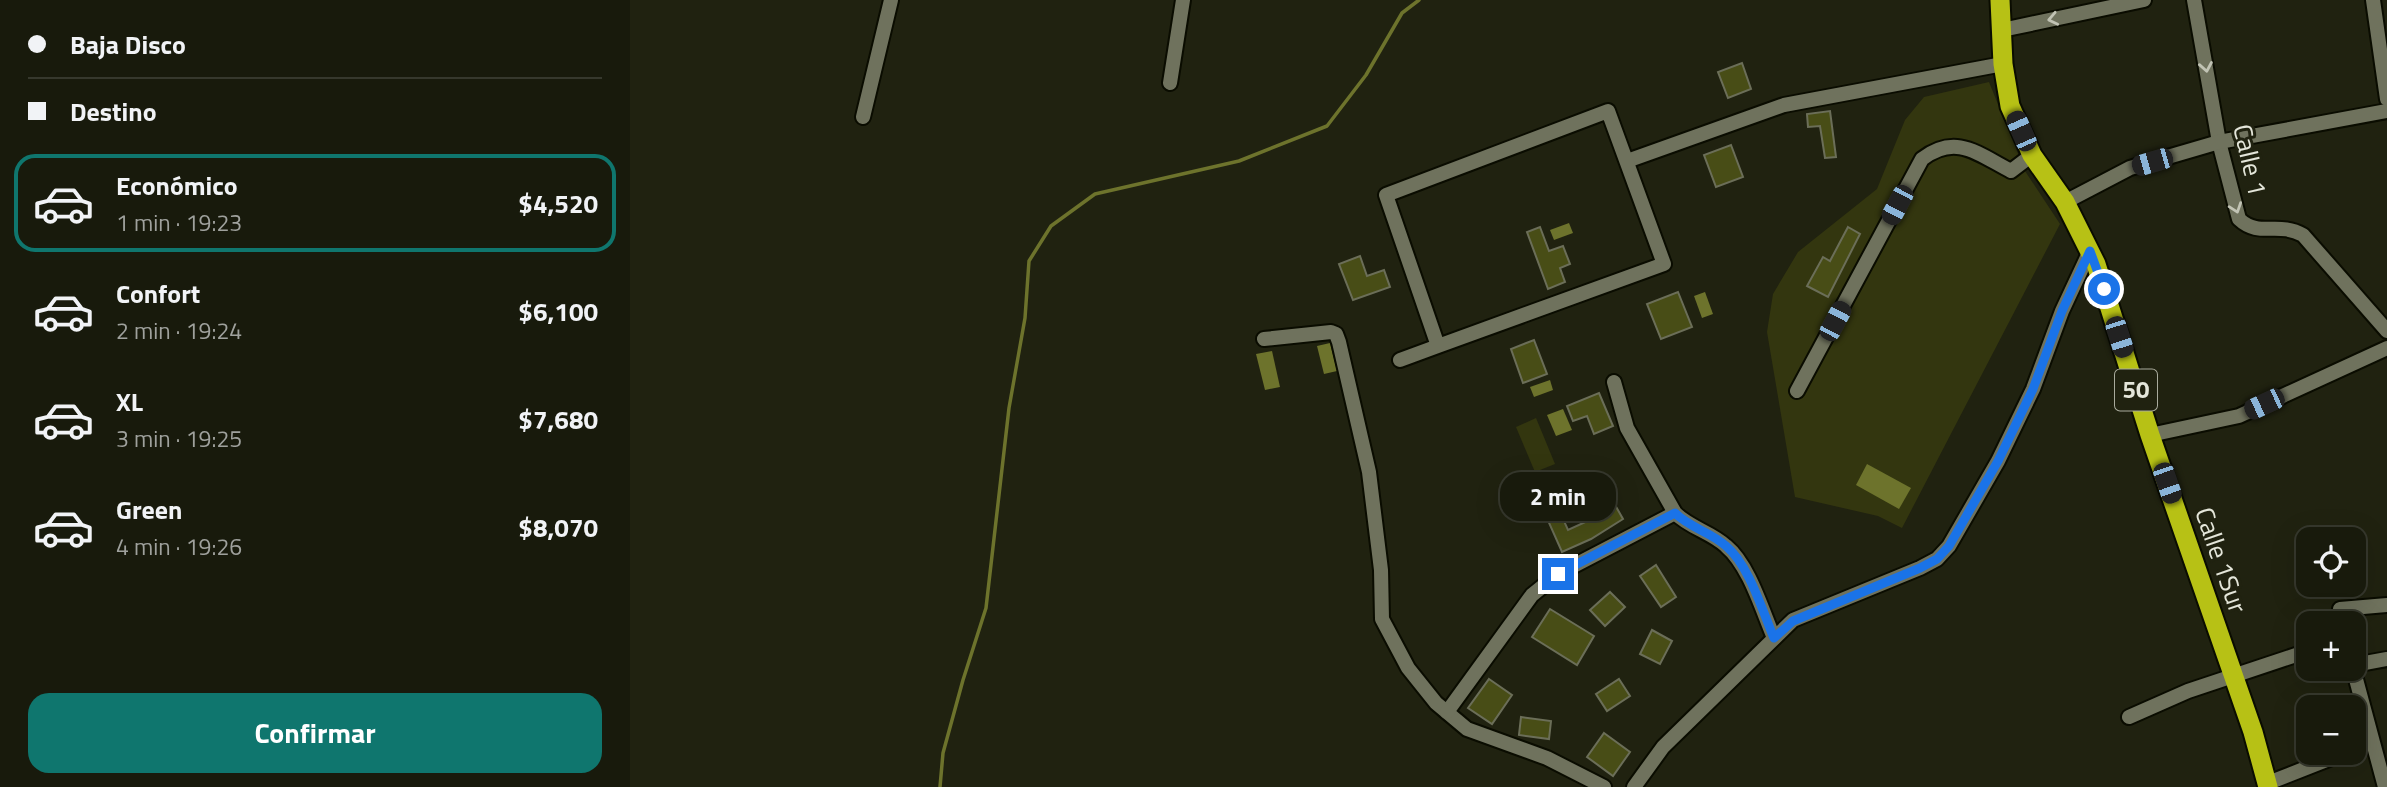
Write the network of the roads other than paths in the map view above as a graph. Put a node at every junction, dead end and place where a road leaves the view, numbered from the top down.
1 (891, 0) edge
2 (1183, 0) edge
3 (2000, 0) edge
4 (2144, 0) edge
5 (2194, 0) edge
6 (2373, 0) edge
7 (2002, 30) junction
8 (2003, 64) junction
9 (1170, 83) dead end
10 (2387, 99) edge
11 (2387, 111) edge
12 (863, 117) dead end
13 (2219, 142) junction
14 (2032, 155) junction
15 (1627, 161) junction
16 (2065, 202) junction
17 (2090, 251) junction
18 (2387, 331) edge
19 (1264, 339) dead end
20 (1438, 346) junction
21 (2387, 348) edge
22 (1400, 360) dead end
23 (1614, 382) dead end
24 (1797, 391) dead end
25 (2150, 435) junction
26 (1675, 513) junction
27 (2387, 605) edge
28 (2340, 611) edge
29 (1774, 638) junction
30 (2296, 655) edge
31 (2387, 659) edge
32 (2366, 664) edge
33 (2234, 677) junction
34 (2356, 681) edge
35 (1447, 712) junction
36 (2129, 717) dead end
37 (2372, 743) junction
38 (2366, 745) edge
39 (2316, 765) edge
40 (2268, 785) edge
41 (1604, 787) edge
42 (1634, 787) edge
43 (2385, 787) edge

1 - 12 street
2 - 9 street
3 - 7 highway, Calle 1Sur / 50
4 -> 7 street
5 -> 13 street, Calle 1
6 - 10 street
7 - 8 highway, Calle 1Sur / 50
8 - 14 highway, Calle 1Sur / 50
8 - 15 street
11 - 13 street
13 - 16 street
13 -> 18 street, Calle 1
14 - 16 highway, Calle 1Sur / 50
14 - 24 street
15 - 20 street
15 - 20 street
16 - 17 highway, Calle 1Sur / 50
17 - 25 highway, Calle 1Sur / 50
17 - 29 street
19 - 35 street
20 - 22 street
21 - 25 street
23 - 26 street
25 - 33 highway, Calle 1Sur / 50
26 - 29 street
26 - 35 street
27 - 28 street
29 - 42 street
30 - 33 street
31 - 32 street
33 - 36 street
33 - 40 highway, Calle 1Sur / 50
34 - 37 street
35 - 41 street
37 - 38 street
37 - 43 street
39 - 40 street

